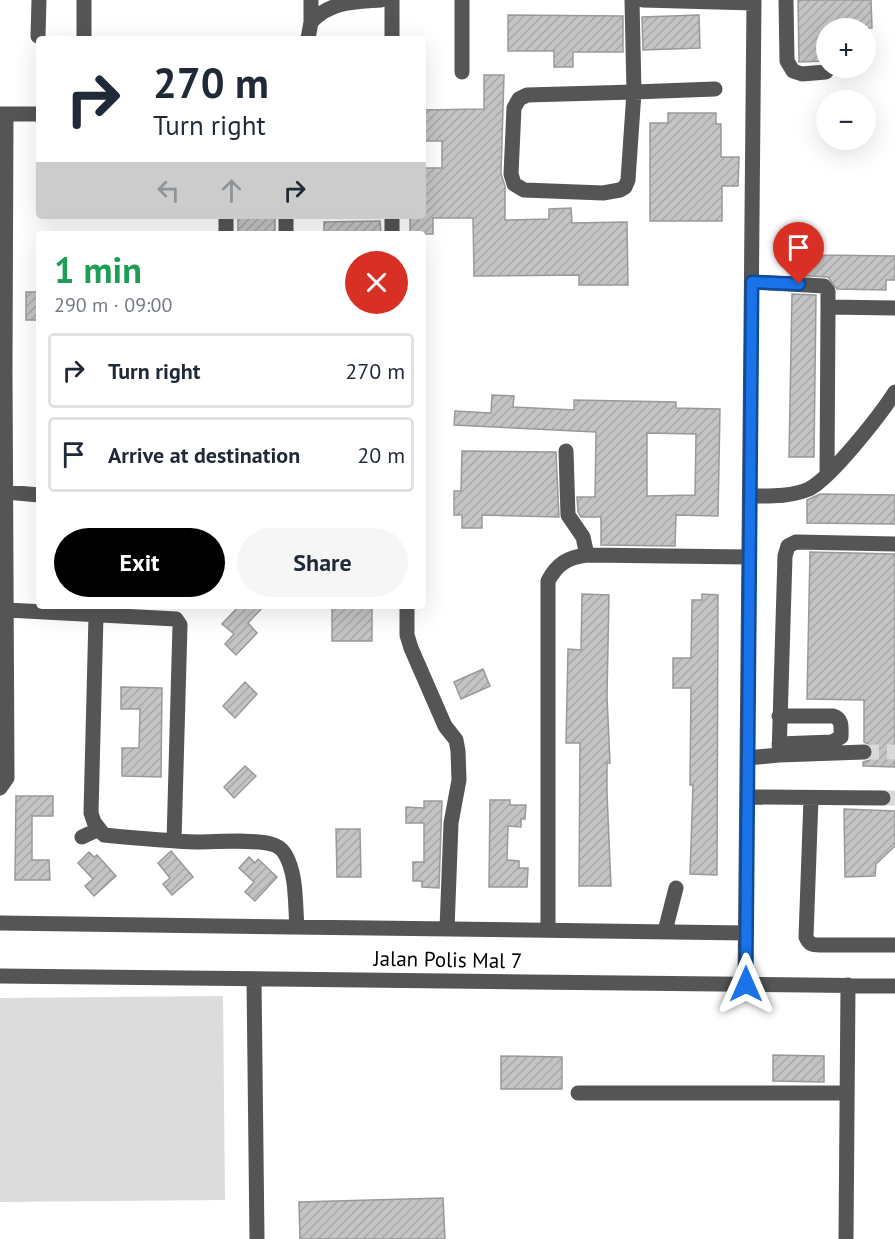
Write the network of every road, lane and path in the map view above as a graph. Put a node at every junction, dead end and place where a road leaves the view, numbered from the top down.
1 (39, 0) edge
2 (84, 0) edge
3 (311, 0) edge
4 (381, 0) edge
5 (392, 0) edge
6 (462, 0) edge
7 (632, 0) edge
8 (643, 0) edge
9 (786, 0) edge
10 (754, 2) edge
11 (311, 22) junction
12 (38, 36) dead end
13 (84, 36) edge
14 (309, 36) edge
15 (392, 36) edge
16 (462, 72) dead end
17 (816, 73) edge
18 (714, 89) dead end
19 (634, 92) junction
20 (3, 114) edge
21 (36, 114) edge
22 (752, 282) junction
23 (828, 307) junction
24 (895, 308) edge
25 (3, 370) edge
26 (895, 392) edge
27 (566, 451) dead end
28 (827, 475) junction
29 (6, 492) junction
30 (36, 495) edge
31 (750, 496) junction
32 (3, 539) edge
33 (895, 544) edge
34 (587, 555) junction
35 (749, 557) junction
36 (407, 609) edge
37 (8, 610) junction
38 (96, 616) junction
39 (779, 716) junction
40 (779, 749) junction
41 (864, 752) tunnel mouth
42 (747, 758) junction
43 (0, 789) edge
44 (747, 797) junction
45 (811, 798) junction
46 (883, 798) tunnel mouth
47 (99, 829) junction
48 (82, 837) dead end
49 (174, 841) junction
50 (676, 888) dead end
51 (0, 923) edge
52 (297, 927) junction
53 (447, 929) junction
54 (548, 930) junction
55 (665, 931) junction
56 (746, 933) junction
57 (895, 945) edge
58 (0, 976) edge
59 (254, 979) junction
60 (746, 984) junction
61 (848, 985) junction
62 (895, 986) edge
63 (578, 1093) dead end
64 (846, 1093) junction
65 (257, 1239) edge
66 (846, 1239) edge

1 - 12 street
2 - 13 street
3 - 11 street
4 - 11 street
5 - 15 street
6 - 16 street
7 - 19 street
8 - 10 street
9 - 17 street
10 - 22 street
11 - 14 street
18 - 19 street
19 - 19 street
20 - 21 street
20 - 25 street
22 - 23 street
22 - 31 street
23 - 24 street
23 - 28 street
25 - 29 street
26 - 28 street
27 - 34 street
28 - 31 street
29 - 30 street
29 - 32 street
31 - 35 street
32 - 37 street
33 - 39 street
34 - 35 street
34 - 54 street
35 - 42 street
36 - 53 street
37 - 38 street
37 - 43 street
38 - 47 street
38 - 49 street
39 - 40 street
39 - 40 street
40 - 41 street
40 - 42 street
42 - 44 street
44 - 45 street
44 - 56 street
45 - 46 street
45 - 57 street
47 - 48 street
47 - 49 street
49 - 52 street
50 - 55 street
51 - 52 street
52 - 53 street
53 - 54 street
54 - 55 street
55 - 56 street
56 - 60 street
58 - 59 street, Jalan Polis Mal 7
59 - 60 street, Jalan Polis Mal 7
59 - 65 street
60 - 61 street, Jalan Polis Mal 7
61 - 62 street, Jalan Polis Mal 7
61 - 64 street
63 - 64 street
64 - 66 street

